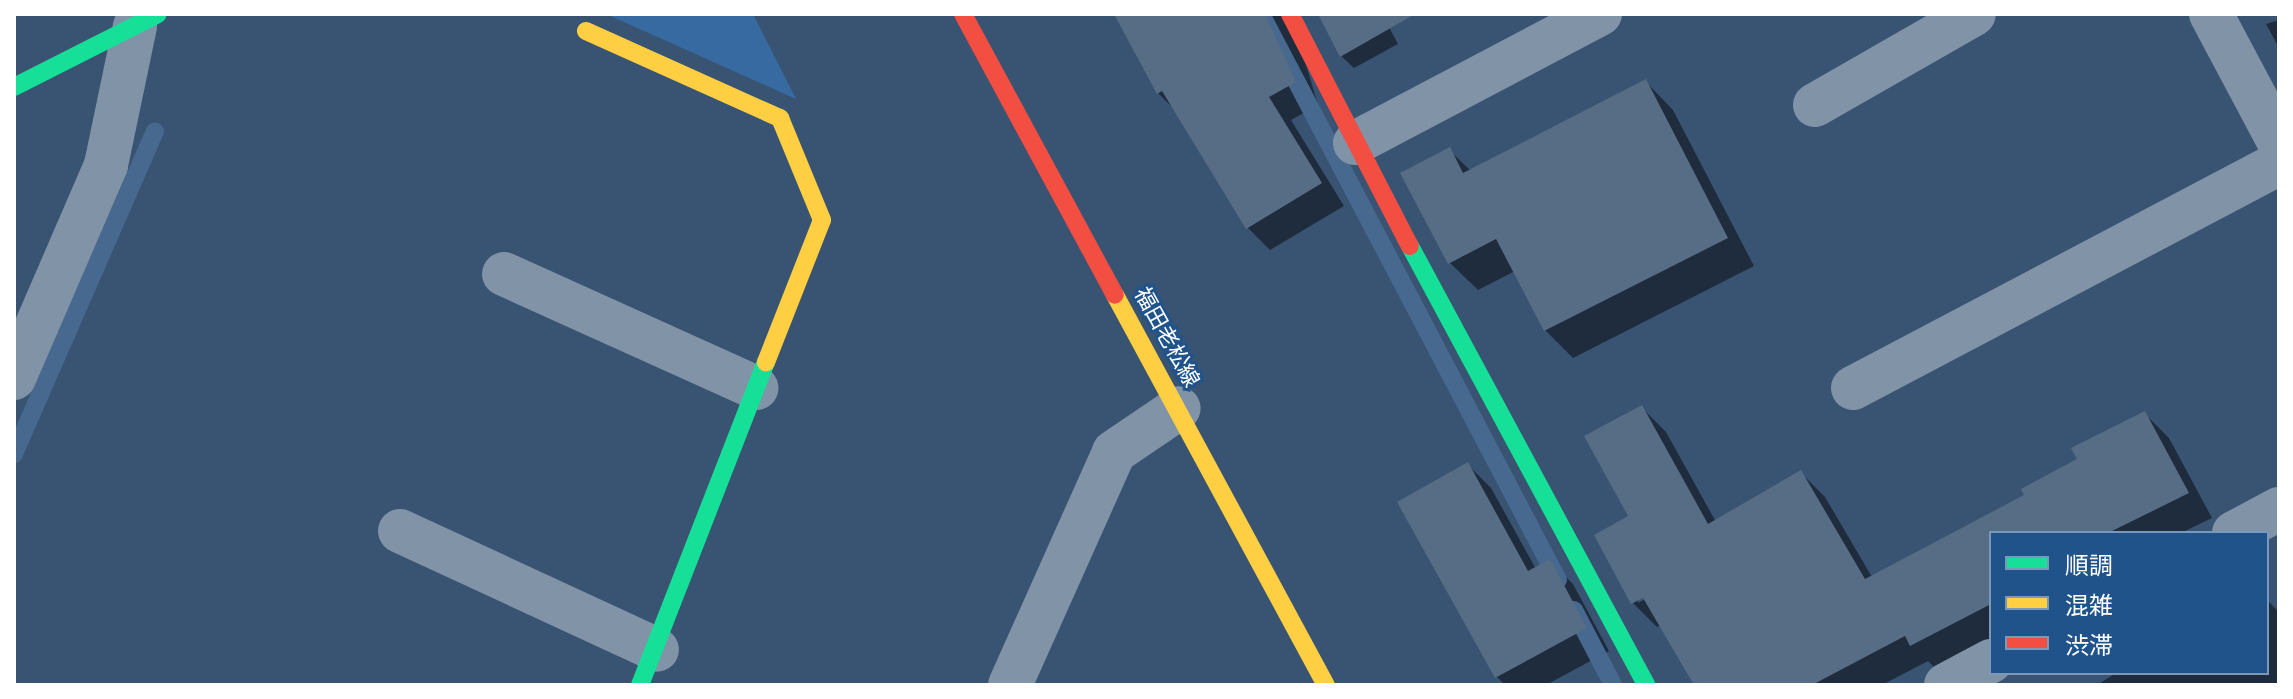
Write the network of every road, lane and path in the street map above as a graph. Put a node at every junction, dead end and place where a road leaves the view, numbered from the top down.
1 (963, 14) edge
2 (1290, 14) edge
3 (1600, 14) edge
4 (1974, 14) edge
5 (2211, 14) edge
6 (146, 20) edge
7 (586, 31) dead end
8 (14, 87) edge
9 (1815, 105) dead end
10 (2279, 142) edge
11 (1355, 143) junction
12 (2279, 163) edge
13 (504, 274) dead end
14 (14, 378) edge
15 (757, 388) junction
16 (1853, 388) dead end
17 (1179, 408) junction
18 (2279, 509) edge
19 (400, 531) dead end
20 (2238, 531) edge
21 (1989, 662) edge
22 (648, 667) edge
23 (1010, 685) edge
24 (1326, 685) edge
25 (1646, 685) edge
26 (1946, 685) edge

1 - 17 street, 福田老松線
2 - 11 street
3 - 11 street
4 - 9 street
5 - 10 street
6 - 8 street
6 - 14 street
7 - 15 street
11 - 25 street
12 - 16 street
13 - 15 street
15 - 22 street
17 - 23 street
17 - 24 street, 福田老松線
18 - 20 street
19 - 22 street
21 - 26 street

